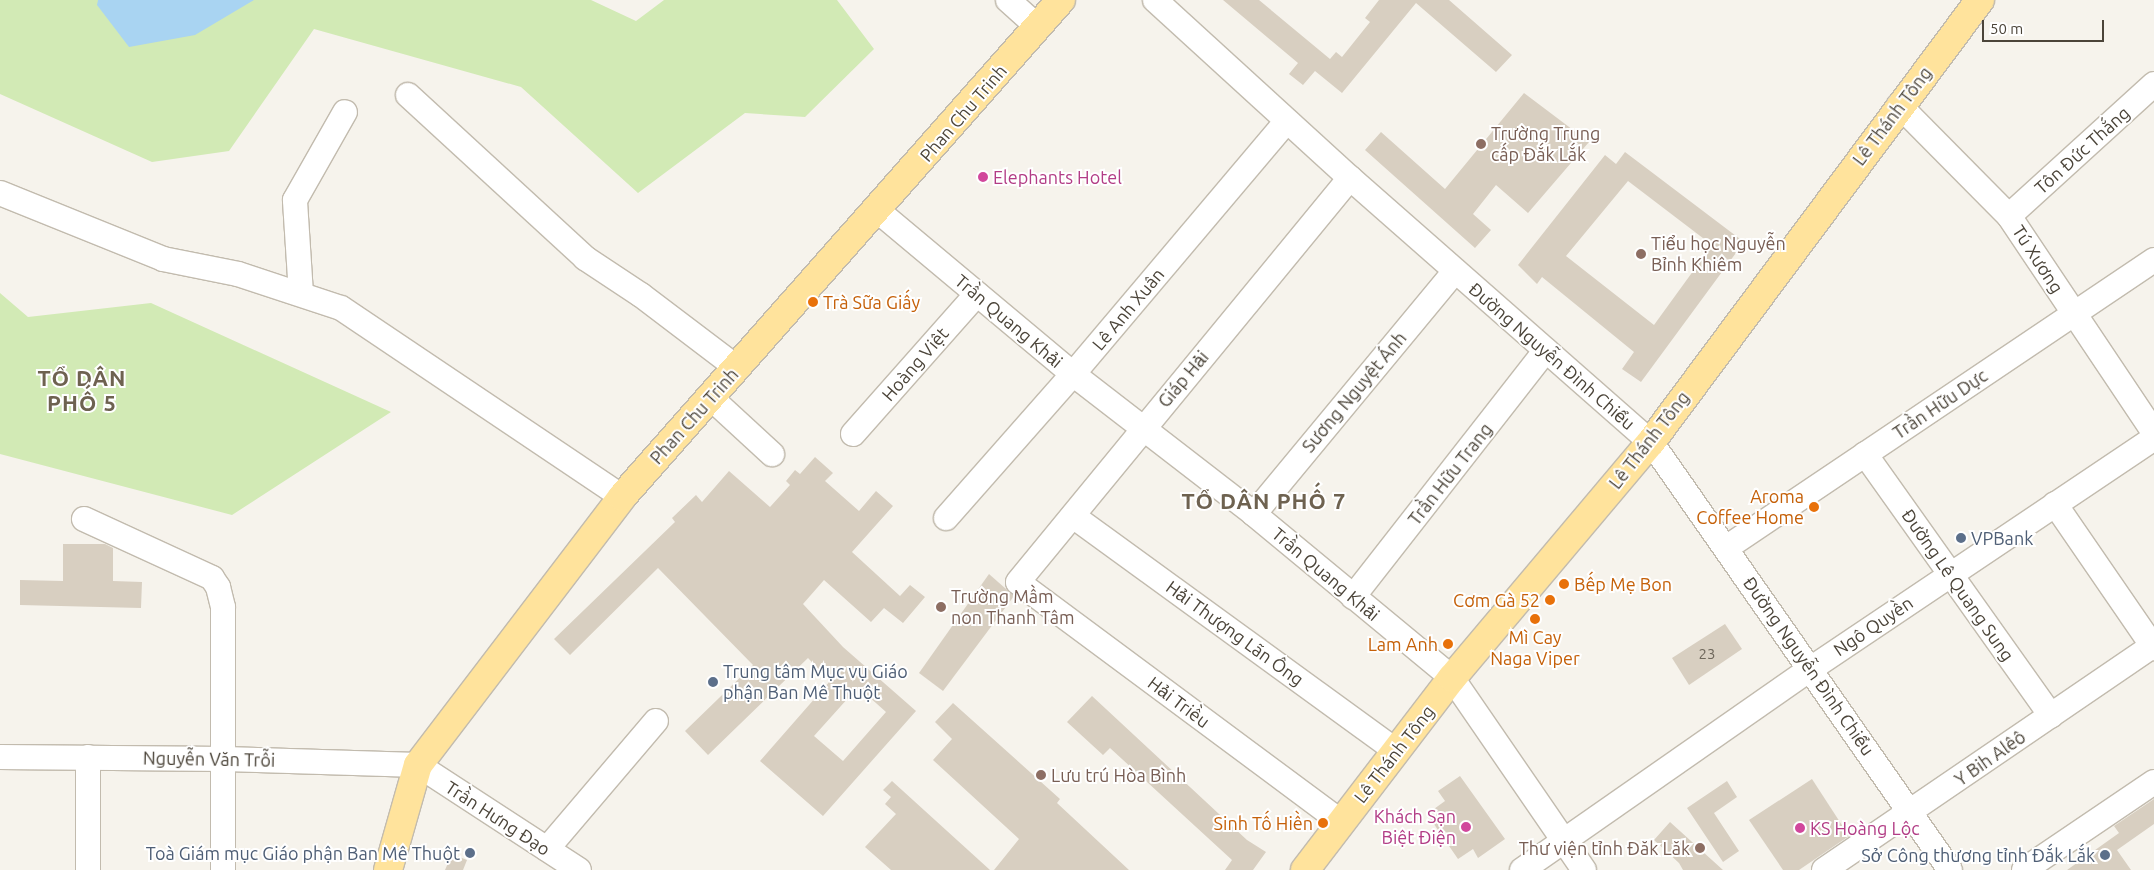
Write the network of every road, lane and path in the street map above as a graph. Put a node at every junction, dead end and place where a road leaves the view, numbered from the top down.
1 (1008, 0) edge
2 (1061, 0) edge
3 (1155, 0) edge
4 (1980, 0) edge
5 (1038, 27) junction
6 (2154, 84) edge
7 (408, 95) dead end
8 (1899, 106) junction
9 (345, 112) dead end
10 (1287, 121) junction
11 (1350, 178) junction
12 (0, 193) edge
13 (878, 211) junction
14 (2009, 216) junction
15 (2154, 260) edge
16 (1455, 271) junction
17 (301, 294) junction
18 (977, 294) junction
19 (2074, 314) junction
20 (1546, 350) junction
21 (737, 368) junction
22 (1073, 374) junction
23 (711, 398) junction
24 (1142, 428) junction
25 (2154, 433) edge
26 (853, 434) dead end
27 (2154, 438) edge
28 (1651, 442) junction
29 (772, 454) dead end
30 (1865, 454) junction
31 (622, 497) junction
32 (2055, 504) junction
33 (1254, 514) junction
34 (1073, 516) junction
35 (946, 518) dead end
36 (84, 519) dead end
37 (1726, 548) junction
38 (1950, 575) junction
39 (1018, 582) joint
40 (1353, 597) junction
41 (2154, 646) edge
42 (1812, 668) junction
43 (1452, 678) junction
44 (2051, 716) junction
45 (656, 721) dead end
46 (1397, 751) junction
47 (88, 756) junction
48 (0, 757) edge
49 (225, 759) junction
50 (418, 766) junction
51 (2154, 782) edge
52 (1910, 814) junction
53 (1341, 822) junction
54 (1564, 842) junction
55 (547, 849) junction
56 (88, 870) edge
57 (224, 870) edge
58 (388, 870) edge
59 (579, 870) edge
60 (1305, 870) edge
61 (1522, 870) edge
62 (1584, 870) edge
63 (1824, 870) edge
64 (1950, 870) edge
65 (2024, 870) edge

1 - 5 street
2 - 5 main road, Phan Chu Trinh
3 - 10 street, Đường Nguyễn Đình Chiểu
4 - 8 main road, Lê Thánh Tông
5 - 13 main road, Phan Chu Trinh
6 - 14 street, Tôn Đức Thắng
7 - 21 street
8 - 14 street, Tú Xương
8 - 28 main road, Lê Thánh Tông
9 - 17 street
10 - 11 street, Đường Nguyễn Đình Chiểu
10 - 22 street, Lê Anh Xuân
11 - 16 street, Đường Nguyễn Đình Chiểu
11 - 24 street, Giáp Hải
12 - 17 street
13 - 18 street, Trần Quang Khải
13 - 21 main road, Phan Chu Trinh
14 - 19 street, Tú Xương
15 - 19 street, Trần Hữu Dực
16 - 20 street, Đường Nguyễn Đình Chiểu
16 - 33 street, Sương Nguyệt Ánh
17 - 31 street
18 - 22 street, Trần Quang Khải
18 - 26 street, Hoàng Việt
19 - 25 street, Tú Xương
19 - 30 street, Trần Hữu Dực
20 - 28 street, Đường Nguyễn Đình Chiểu
20 - 40 street, Trần Hữu Trang
21 - 23 main road, Phan Chu Trinh
22 - 24 street, Trần Quang Khải
22 - 35 street, Lê Anh Xuân
23 - 29 street
23 - 31 main road, Phan Chu Trinh
24 - 33 street, Trần Quang Khải
24 - 34 street, Giáp Hải
27 - 32 street, Ngô Quyền
28 - 37 street, Đường Nguyễn Đình Chiểu
28 - 43 main road, Lê Thánh Tông
30 - 37 street, Trần Hữu Dực
30 - 38 street, Đường Lê Quang Sung
31 - 50 main road, Phan Chu Trinh
32 - 38 street, Ngô Quyền
32 - 41 street
33 - 40 street, Trần Quang Khải
34 - 39 street, Giáp Hải
34 - 46 street, Hải Thượng Lãn Ông
36 - 49 street
37 - 42 street, Đường Nguyễn Đình Chiểu
38 - 42 street, Ngô Quyền
38 - 44 street, Đường Lê Quang Sung
39 - 53 street, Hải Triều
40 - 43 street, Trần Quang Khải
41 - 44 street, Y Bih Alêô
42 - 52 street, Đường Nguyễn Đình Chiểu
42 - 54 street, Ngô Quyền
43 - 46 main road, Lê Thánh Tông
43 - 54 street, Trần Quang Khải
44 - 52 street, Y Bih Alêô
45 - 55 street
46 - 53 main road, Lê Thánh Tông
47 - 48 street, Nguyễn Văn Trỗi
47 - 49 street, Nguyễn Văn Trỗi
47 - 56 street
49 - 50 street, Nguyễn Văn Trỗi
49 - 57 street
50 - 55 street, Trần Hưng Đạo
50 - 58 main road, Phan Chu Trinh
51 - 65 street
52 - 63 street, Y Bih Alêô
52 - 64 street, Đường Nguyễn Đình Chiểu
53 - 60 main road, Lê Thánh Tông
54 - 61 street, Ngô Quyền
54 - 62 street, Trần Quang Khải
55 - 59 street, Trần Hưng Đạo

